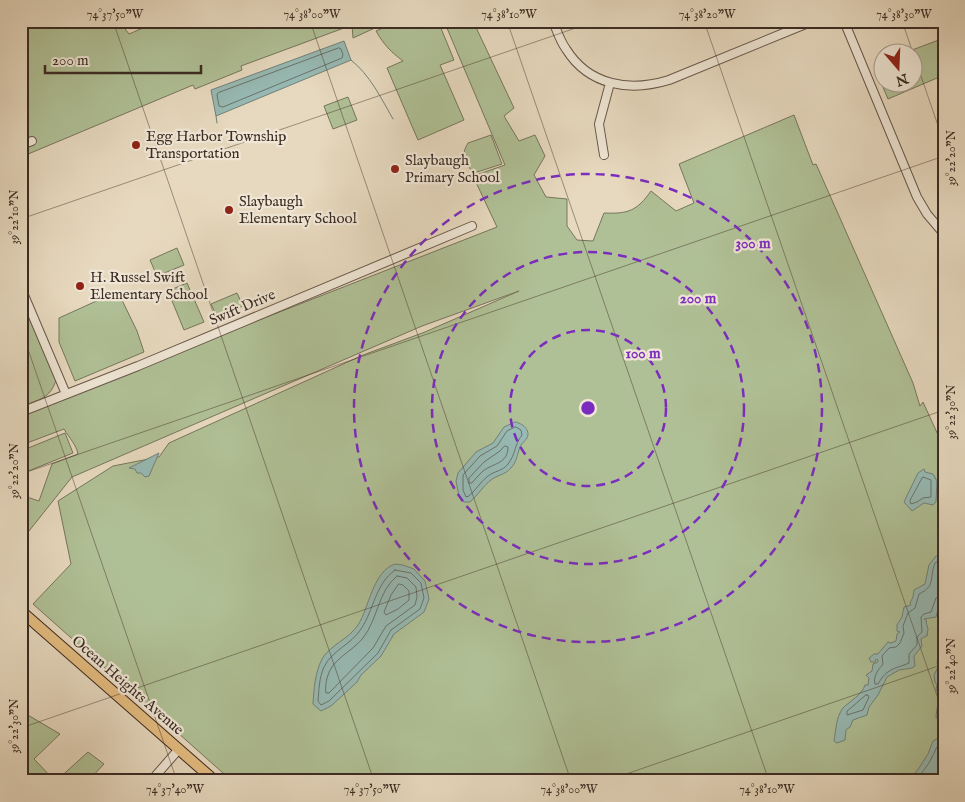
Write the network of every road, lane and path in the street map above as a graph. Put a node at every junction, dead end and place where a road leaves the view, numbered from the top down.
1 (553, 21) edge
2 (813, 21) edge
3 (844, 21) edge
4 (610, 83) junction
5 (32, 141) dead end
6 (21, 145) edge
7 (604, 155) dead end
8 (472, 226) dead end
9 (944, 234) edge
10 (21, 288) edge
11 (66, 394) junction
12 (21, 412) edge
13 (21, 612) edge
14 (179, 749) junction
15 (152, 781) edge
16 (216, 781) edge

1 - 4 street
2 - 4 street
3 - 9 street
4 - 7 street
5 - 6 street
8 - 11 street, Swift Drive
10 - 11 street
11 - 12 street, Swift Drive
13 - 14 main road, Ocean Heights Avenue
14 - 15 street
14 - 16 main road, Ocean Heights Avenue

